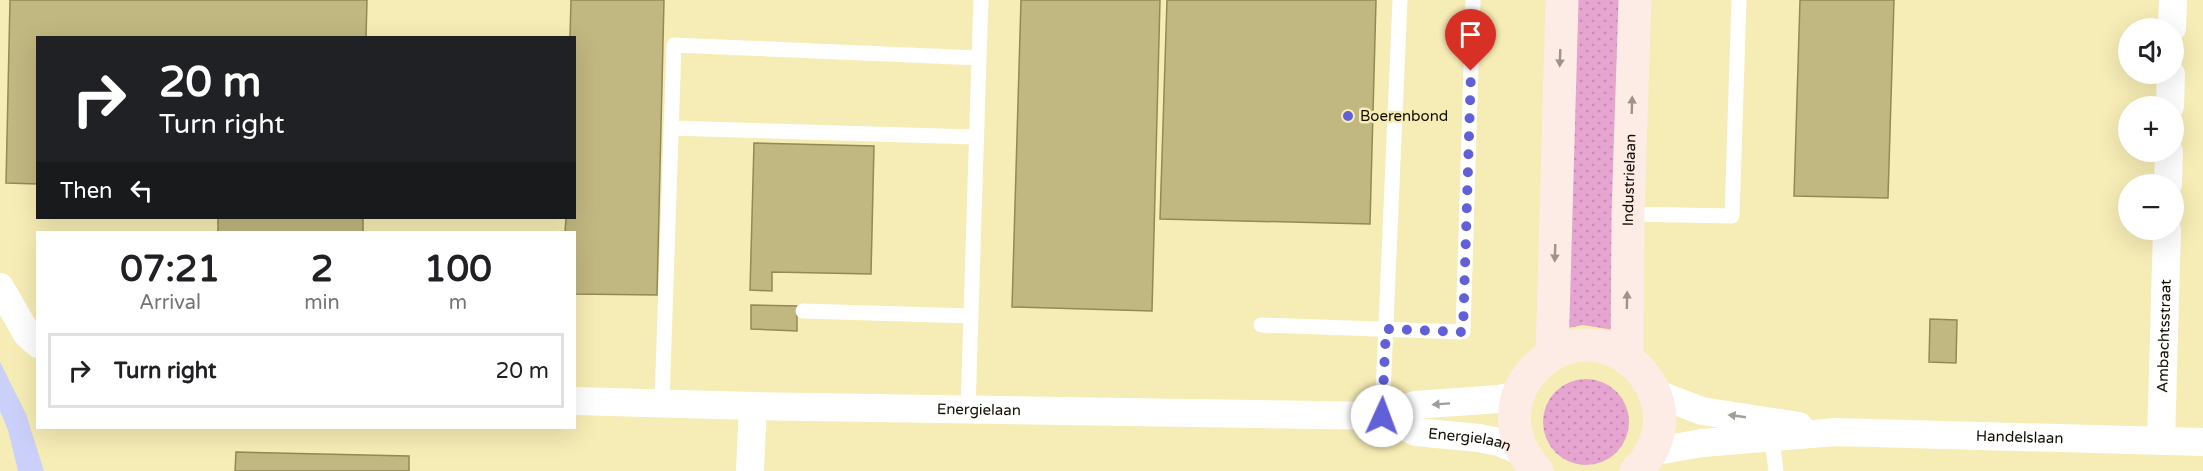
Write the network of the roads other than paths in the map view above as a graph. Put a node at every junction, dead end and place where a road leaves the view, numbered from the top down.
1 (981, 0) edge
2 (1400, 0) edge
3 (1473, 0) edge
4 (1562, 0) edge
5 (1635, 0) edge
6 (1739, 0) edge
7 (2173, 0) edge
8 (2172, 18) edge
9 (979, 58) junction
10 (671, 128) junction
11 (976, 137) junction
12 (1628, 214) junction
13 (2167, 240) edge
14 (0, 286) edge
15 (803, 311) dead end
16 (971, 316) junction
17 (1261, 325) dead end
18 (1386, 329) junction
19 (36, 342) edge
20 (1552, 355) junction
21 (1628, 358) junction
22 (1655, 393) junction
23 (1518, 395) junction
24 (576, 400) edge
25 (662, 403) junction
26 (753, 406) junction
27 (968, 410) junction
28 (1382, 416) junction
29 (1836, 432) junction
30 (1772, 439) junction
31 (2161, 441) junction
32 (2203, 442) edge
33 (1529, 461) edge
34 (1644, 462) edge
35 (750, 471) edge
36 (1776, 471) edge

1 - 9 lane
2 - 18 lane
3 - 18 lane
4 -> 20 main road
12 -> 5 main road, Industrielaan
6 - 12 lane
7 - 8 street
9 - 10 lane
9 - 11 lane
10 - 11 lane
10 - 25 lane
11 - 16 lane
21 -> 12 main road, Industrielaan
13 - 31 street, Ambachtsstraat
14 - 19 street
15 - 16 lane
16 - 27 lane
17 - 18 lane
18 - 28 lane
20 - 21 main road
20 - 23 main road
21 - 22 main road
29 -> 22 street, Handelslaan
22 - 34 main road
23 -> 28 street, Energielaan
23 - 33 main road
24 - 25 street, Energielaan
25 - 26 street, Energielaan
26 - 27 street, Energielaan
26 - 35 street
27 - 28 street, Energielaan
28 - 33 street, Energielaan
29 - 30 street, Handelslaan
29 - 31 street, Handelslaan
30 - 34 street, Handelslaan
30 - 36 lane
31 - 32 street, Handelslaan

